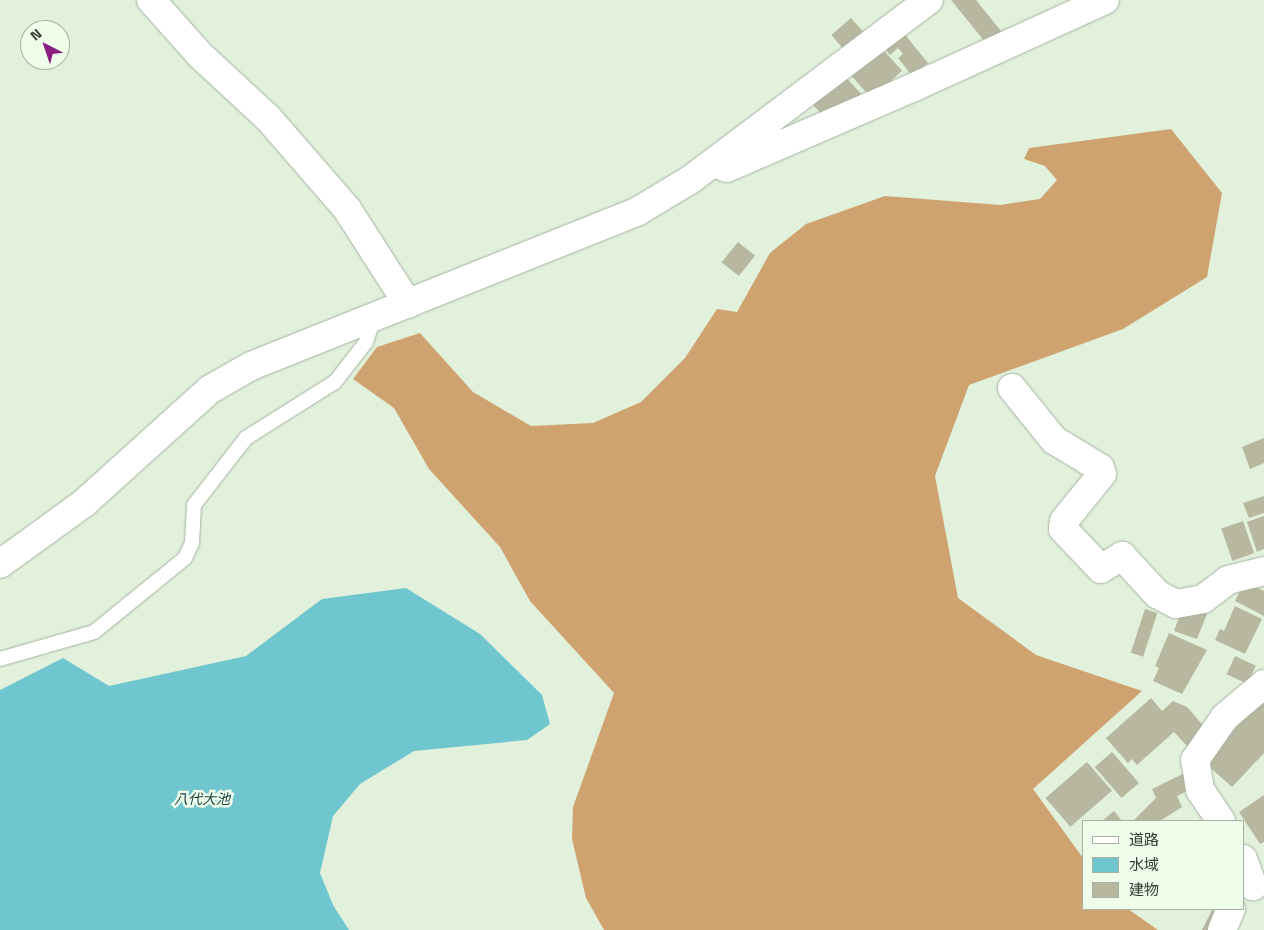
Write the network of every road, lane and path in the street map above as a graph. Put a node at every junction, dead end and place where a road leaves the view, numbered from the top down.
1 (151, 0) edge
2 (930, 0) edge
3 (1105, 0) edge
4 (712, 164) junction
5 (408, 304) junction
6 (374, 318) junction
7 (1012, 388) dead end
8 (0, 564) edge
9 (1264, 571) edge
10 (0, 659) edge
11 (1264, 684) edge
12 (1221, 820) edge
13 (1244, 863) edge
14 (1253, 889) edge
15 (1231, 910) edge
16 (1222, 930) edge

1 - 5 street
2 - 4 street
3 - 4 street
4 - 5 street
5 - 6 street
6 - 8 street
6 - 10 lane
7 - 9 street
11 - 12 street
13 - 14 street
15 - 16 street

